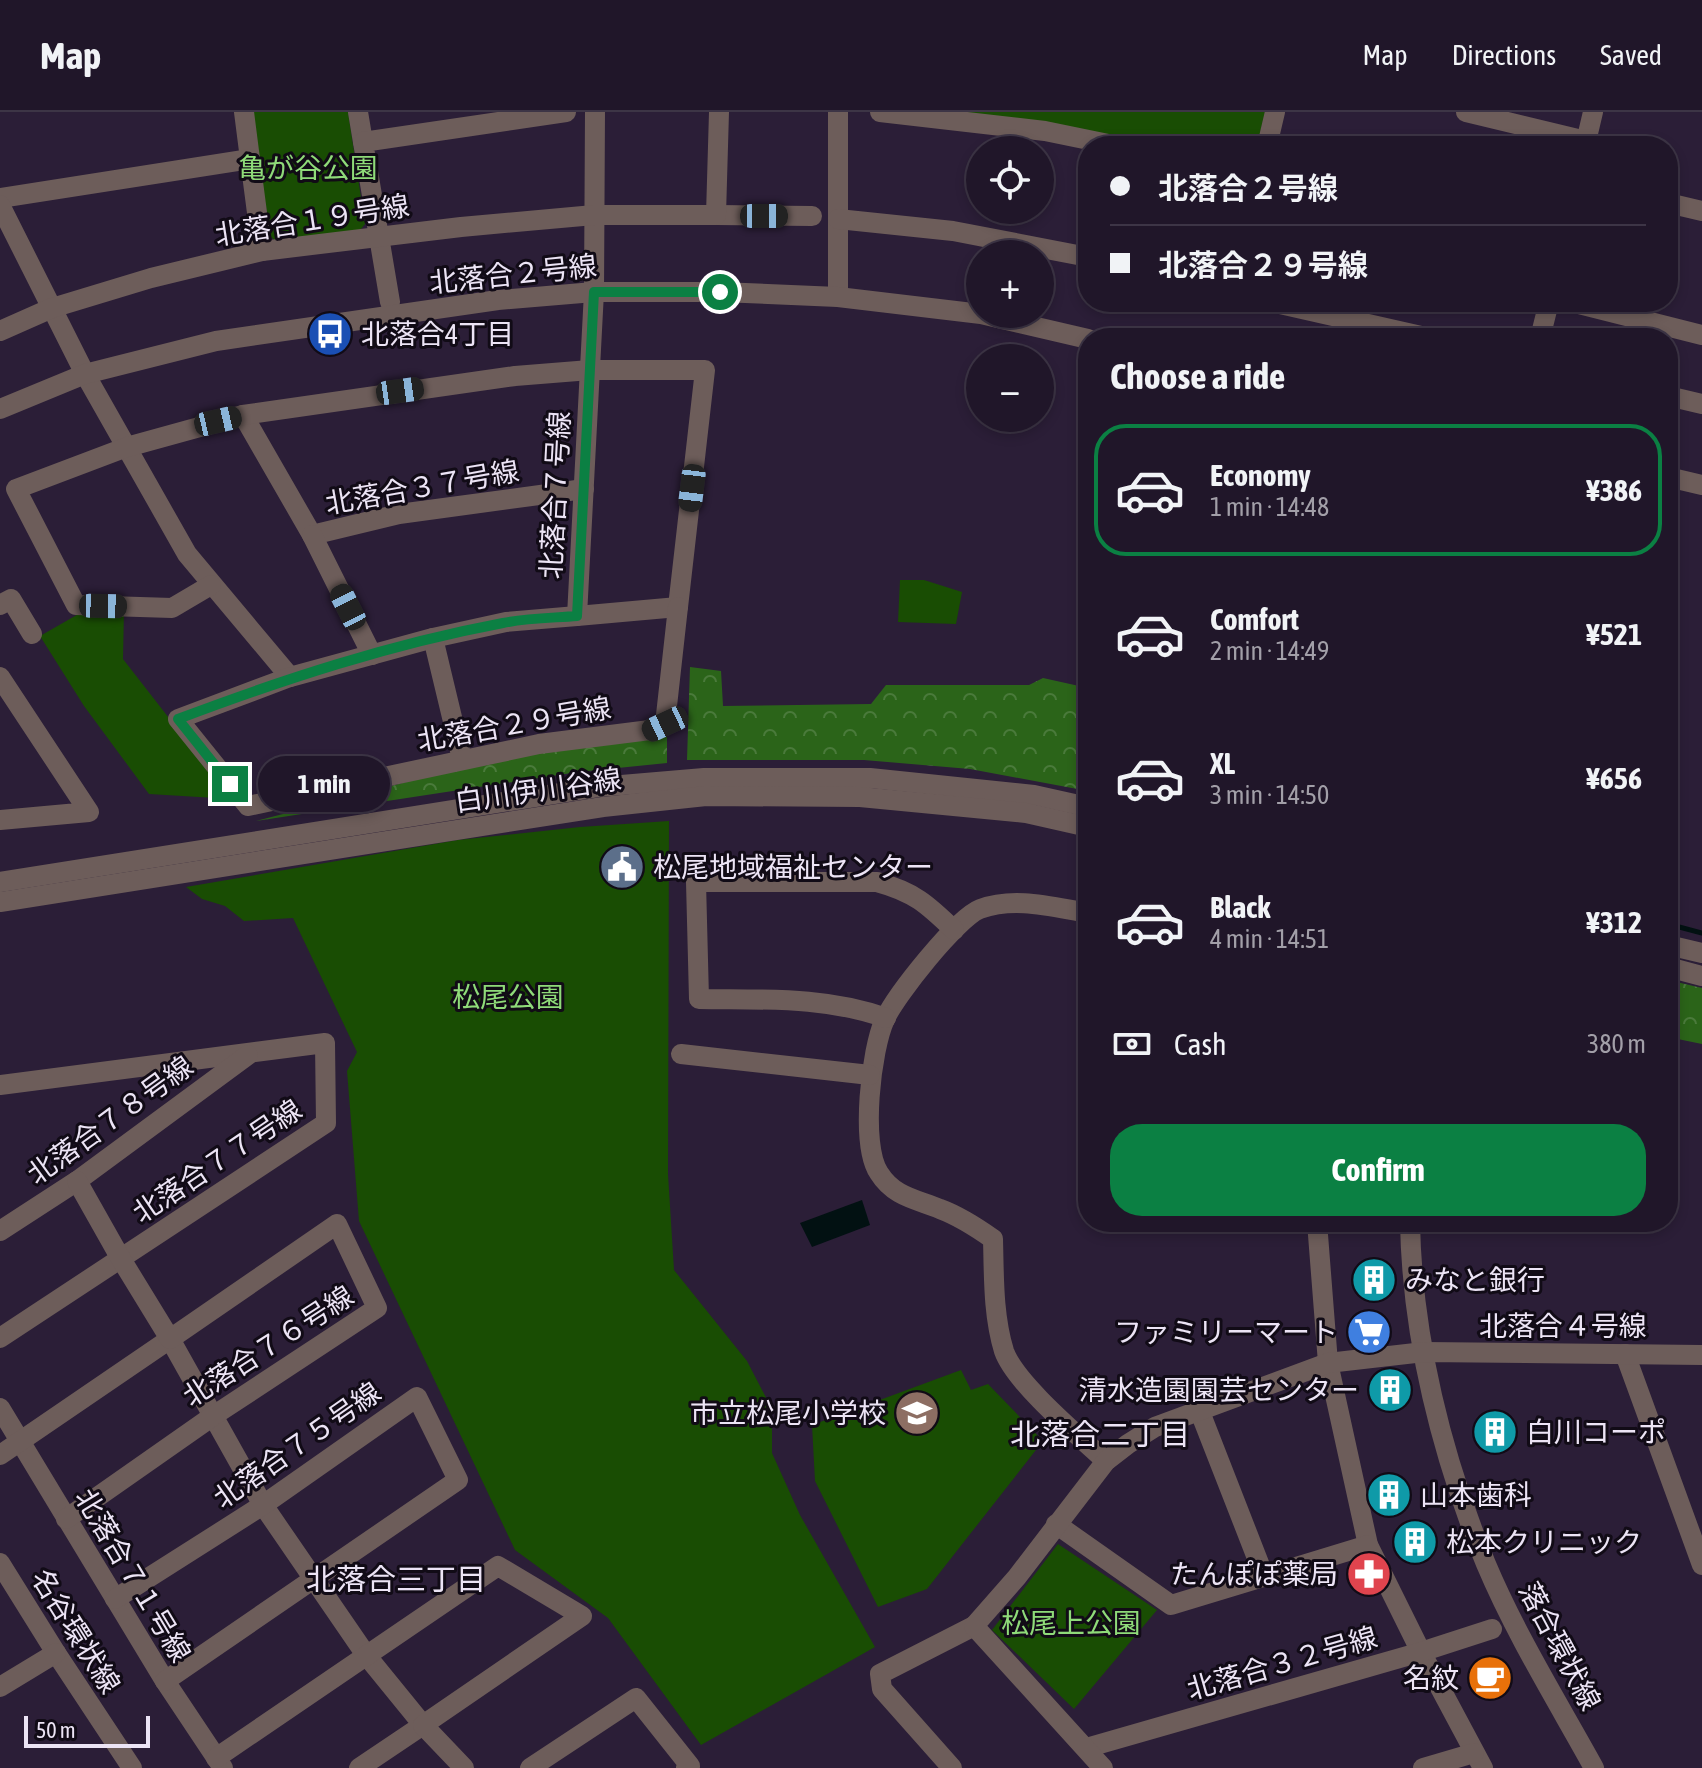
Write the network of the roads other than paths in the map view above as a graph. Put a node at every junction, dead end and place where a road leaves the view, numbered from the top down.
1 (244, 112) edge
2 (358, 112) edge
3 (566, 112) edge
4 (595, 112) edge
5 (719, 112) edge
6 (838, 112) edge
7 (880, 112) edge
8 (1275, 112) edge
9 (1466, 112) edge
10 (1593, 112) edge
11 (1269, 136) edge
12 (1559, 136) edge
13 (1588, 136) edge
14 (1078, 138) edge
15 (363, 142) junction
16 (250, 159) junction
17 (0, 198) edge
18 (0, 205) edge
19 (1678, 205) edge
20 (1702, 211) edge
21 (594, 215) junction
22 (716, 215) junction
23 (812, 216) dead end
24 (838, 219) junction
25 (381, 237) junction
26 (262, 251) junction
27 (1078, 255) edge
28 (594, 292) junction
29 (838, 297) junction
30 (390, 302) dead end
31 (52, 308) junction
32 (1315, 312) edge
33 (1611, 312) edge
34 (1386, 328) edge
35 (1674, 328) edge
36 (1678, 329) edge
37 (0, 331) edge
38 (1702, 335) edge
39 (1078, 337) edge
40 (590, 370) junction
41 (85, 374) junction
42 (1678, 398) edge
43 (1702, 404) edge
44 (0, 409) edge
45 (243, 415) junction
46 (127, 447) junction
47 (1678, 479) edge
48 (1702, 485) edge
49 (584, 489) junction
50 (8, 492) edge
51 (312, 535) junction
52 (211, 585) junction
53 (0, 605) edge
54 (678, 607) junction
55 (577, 616) junction
56 (32, 634) dead end
57 (433, 638) junction
58 (372, 655) junction
59 (0, 677) edge
60 (290, 677) junction
61 (462, 759) junction
62 (1078, 805) edge
63 (0, 820) edge
64 (1078, 825) edge
65 (0, 882) edge
66 (0, 902) edge
67 (1078, 912) edge
68 (954, 930) junction
69 (1678, 947) edge
70 (1702, 953) edge
71 (1678, 970) edge
72 (1702, 976) edge
73 (886, 1018) junction
74 (251, 1052) junction
75 (681, 1054) dead end
76 (870, 1075) junction
77 (0, 1085) edge
78 (77, 1181) junction
79 (0, 1231) edge
80 (1318, 1232) edge
81 (1410, 1232) edge
82 (121, 1259) junction
83 (0, 1338) edge
84 (170, 1339) junction
85 (1424, 1352) junction
86 (1625, 1354) junction
87 (1702, 1355) edge
88 (1328, 1363) junction
89 (0, 1408) edge
90 (1200, 1412) junction
91 (213, 1416) junction
92 (19, 1442) junction
93 (0, 1455) edge
94 (1106, 1461) junction
95 (263, 1505) junction
96 (66, 1519) junction
97 (1056, 1524) junction
98 (1368, 1545) junction
99 (0, 1563) edge
100 (1702, 1565) edge
101 (1264, 1576) junction
102 (313, 1579) junction
103 (115, 1599) junction
104 (974, 1626) junction
105 (1492, 1629) dead end
106 (1421, 1652) junction
107 (56, 1653) junction
108 (366, 1655) junction
109 (165, 1681) junction
110 (0, 1687) edge
111 (423, 1725) junction
112 (1086, 1748) junction
113 (1478, 1761) edge
114 (220, 1763) edge
115 (132, 1768) edge
116 (359, 1768) edge
117 (464, 1768) edge
118 (530, 1768) edge
119 (686, 1768) edge
120 (952, 1768) edge
121 (1103, 1768) edge
122 (1423, 1768) edge
123 (1594, 1768) edge

1 - 16 street
2 - 15 street
3 - 15 street
4 - 21 street, 北落合７号線
5 - 22 street
6 - 24 street
7 - 14 street
8 - 11 street
9 - 12 street
10 - 13 street
15 - 25 street
16 - 17 street
16 - 26 street
18 - 31 street
19 - 20 street
21 - 22 street, 北落合１９号線
21 - 25 street, 北落合１９号線
21 - 28 street, 北落合７号線
22 - 23 street, 北落合１９号線
24 - 27 street
24 - 29 street
25 - 26 street, 北落合１９号線
25 - 30 street
26 - 31 street, 北落合１９号線
28 - 29 street, 北落合２号線
28 - 40 street, 北落合７号線
28 - 41 street, 北落合２号線
29 - 39 street, 北落合２号線
31 - 37 street, 北落合１９号線
31 - 41 street
32 - 34 street
33 - 35 street
36 - 38 street
40 - 45 street
40 - 49 street, 北落合７号線
40 - 54 street
41 - 44 street, 北落合２号線
41 - 46 street
42 - 43 street
45 - 46 street
45 - 51 street, 北落合３７号線
46 - 50 street
46 - 52 street
47 - 48 street
49 - 51 street, 北落合３７号線
49 - 55 street, 北落合７号線
50 - 52 street
51 - 58 street
52 - 60 street
53 - 56 street
54 - 55 street
54 - 61 street, 北落合２９号線
55 - 57 street, 北落合７号線
57 - 58 street, 北落合７号線
57 - 61 street
58 - 60 street, 北落合７号線
59 - 63 street
60 - 61 street, 北落合２９号線
62 - 65 street, 白川伊川谷線
64 - 66 street, 白川伊川谷線
67 - 68 street
68 - 73 street
68 - 73 street
69 - 70 street
71 - 72 street
73 - 76 street
74 - 77 street, 北落合７７号線
74 - 78 street, 北落合７８号線
74 - 82 street, 北落合７７号線
75 - 76 street
76 - 94 street
78 - 79 street, 北落合７８号線
78 - 82 street
80 - 88 street
81 - 85 street, 落合環状線
82 - 83 street, 北落合７７号線
82 - 84 street
84 - 91 street
84 - 91 street, 北落合７６号線
84 - 92 street
85 - 86 street, 北落合４号線
85 - 88 street, 北落合４号線
85 - 123 street, 落合環状線
86 - 87 street, 北落合４号線
86 - 100 street
88 - 90 street, 北落合４号線
88 - 98 street
89 - 92 street, 北落合７１号線
90 - 94 street, 北落合４号線
90 - 101 street
91 - 95 street
91 - 96 street, 北落合７６号線
92 - 93 street
92 - 96 street, 北落合７１号線
94 - 97 street, 北落合４号線
95 - 102 street
95 - 102 street, 北落合７５号線
95 - 103 street, 北落合７５号線
96 - 103 street, 北落合７１号線
97 - 101 street
97 - 104 street, 北落合４号線
98 - 101 street
98 - 106 street
99 - 107 street, 名谷環状線
102 - 108 street
102 - 109 street, 北落合７５号線
103 - 109 street, 北落合７１号線
104 - 112 street
104 - 120 street
105 - 106 street, 北落合３２号線
106 - 112 street, 北落合３２号線
106 - 113 street
107 - 110 street
107 - 115 street, 名谷環状線
108 - 111 street
108 - 111 street
108 - 114 street
109 - 114 street, 北落合７１号線
111 - 116 street
111 - 117 street
112 - 121 street
113 - 122 street
118 - 119 street

